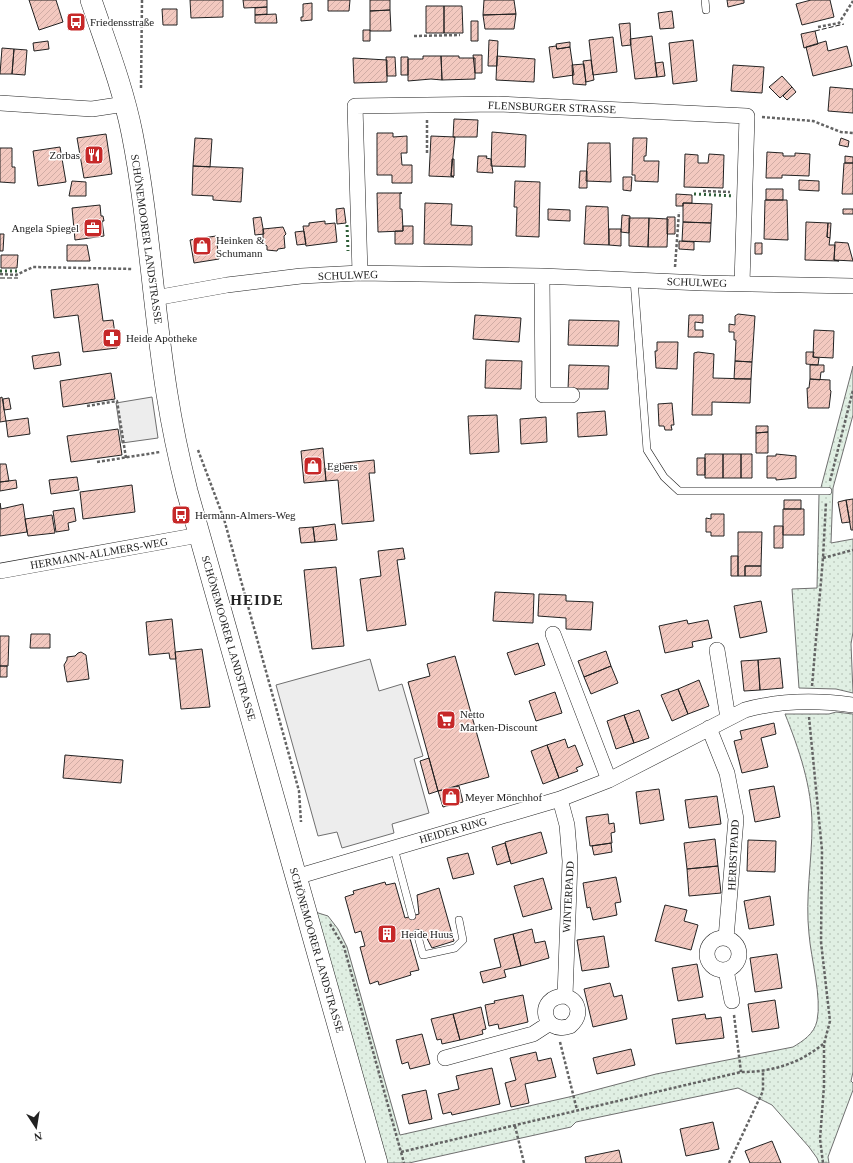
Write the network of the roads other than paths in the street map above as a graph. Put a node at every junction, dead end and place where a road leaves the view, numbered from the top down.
1 (91, 0) edge
2 (705, 0) edge
3 (706, 10) dead end
4 (0, 103) edge
5 (125, 104) junction
6 (360, 273) junction
7 (542, 276) junction
8 (634, 280) junction
9 (742, 284) junction
10 (853, 286) edge
11 (155, 298) junction
12 (572, 395) dead end
13 (828, 491) road end
14 (199, 535) junction
15 (0, 570) edge
16 (553, 634) dead end
17 (717, 650) dead end
18 (853, 705) edge
19 (728, 718) junction
20 (709, 728) junction
21 (609, 780) junction
22 (560, 799) junction
23 (394, 848) junction
24 (296, 876) junction
25 (412, 916) dead end
26 (458, 920) dead end
27 (417, 933) dead end
28 (726, 938) junction
29 (726, 970) junction
30 (565, 996) junction
31 (732, 1001) road end
32 (555, 1026) junction
33 (445, 1058) dead end
34 (377, 1163) edge

1 - 5 street, SCHÖNEMOORER LANDSTRASSE
2 - 3 lane
4 - 5 street
5 - 11 street, SCHÖNEMOORER LANDSTRASSE
6 - 7 street, SCHULWEG
6 - 9 street, FLENSBURGER STRASSE
6 - 11 street, SCHULWEG
7 - 8 street, SCHULWEG
7 - 12 street
8 - 9 street, SCHULWEG
8 - 13 lane
9 - 10 street, SCHULWEG
11 - 14 street, SCHÖNEMOORER LANDSTRASSE
14 - 15 street, HERMANN-ALLMERS-WEG
14 - 24 street, SCHÖNEMOORER LANDSTRASSE
16 - 21 street
17 - 19 street
18 - 19 street, HEIDER RING
19 - 20 street, HEIDER RING
20 - 21 street, HEIDER RING
20 - 28 street, HERBSTPADD
21 - 22 street, HEIDER RING
22 - 23 street, HEIDER RING
22 - 30 street, WINTERPADD
23 - 24 street, HEIDER RING
23 - 25 lane
24 - 34 street, SCHÖNEMOORER LANDSTRASSE
26 - 27 lane
28 - 29 street
28 - 29 street
29 - 31 street
30 - 32 street
30 - 32 street
32 - 33 street

